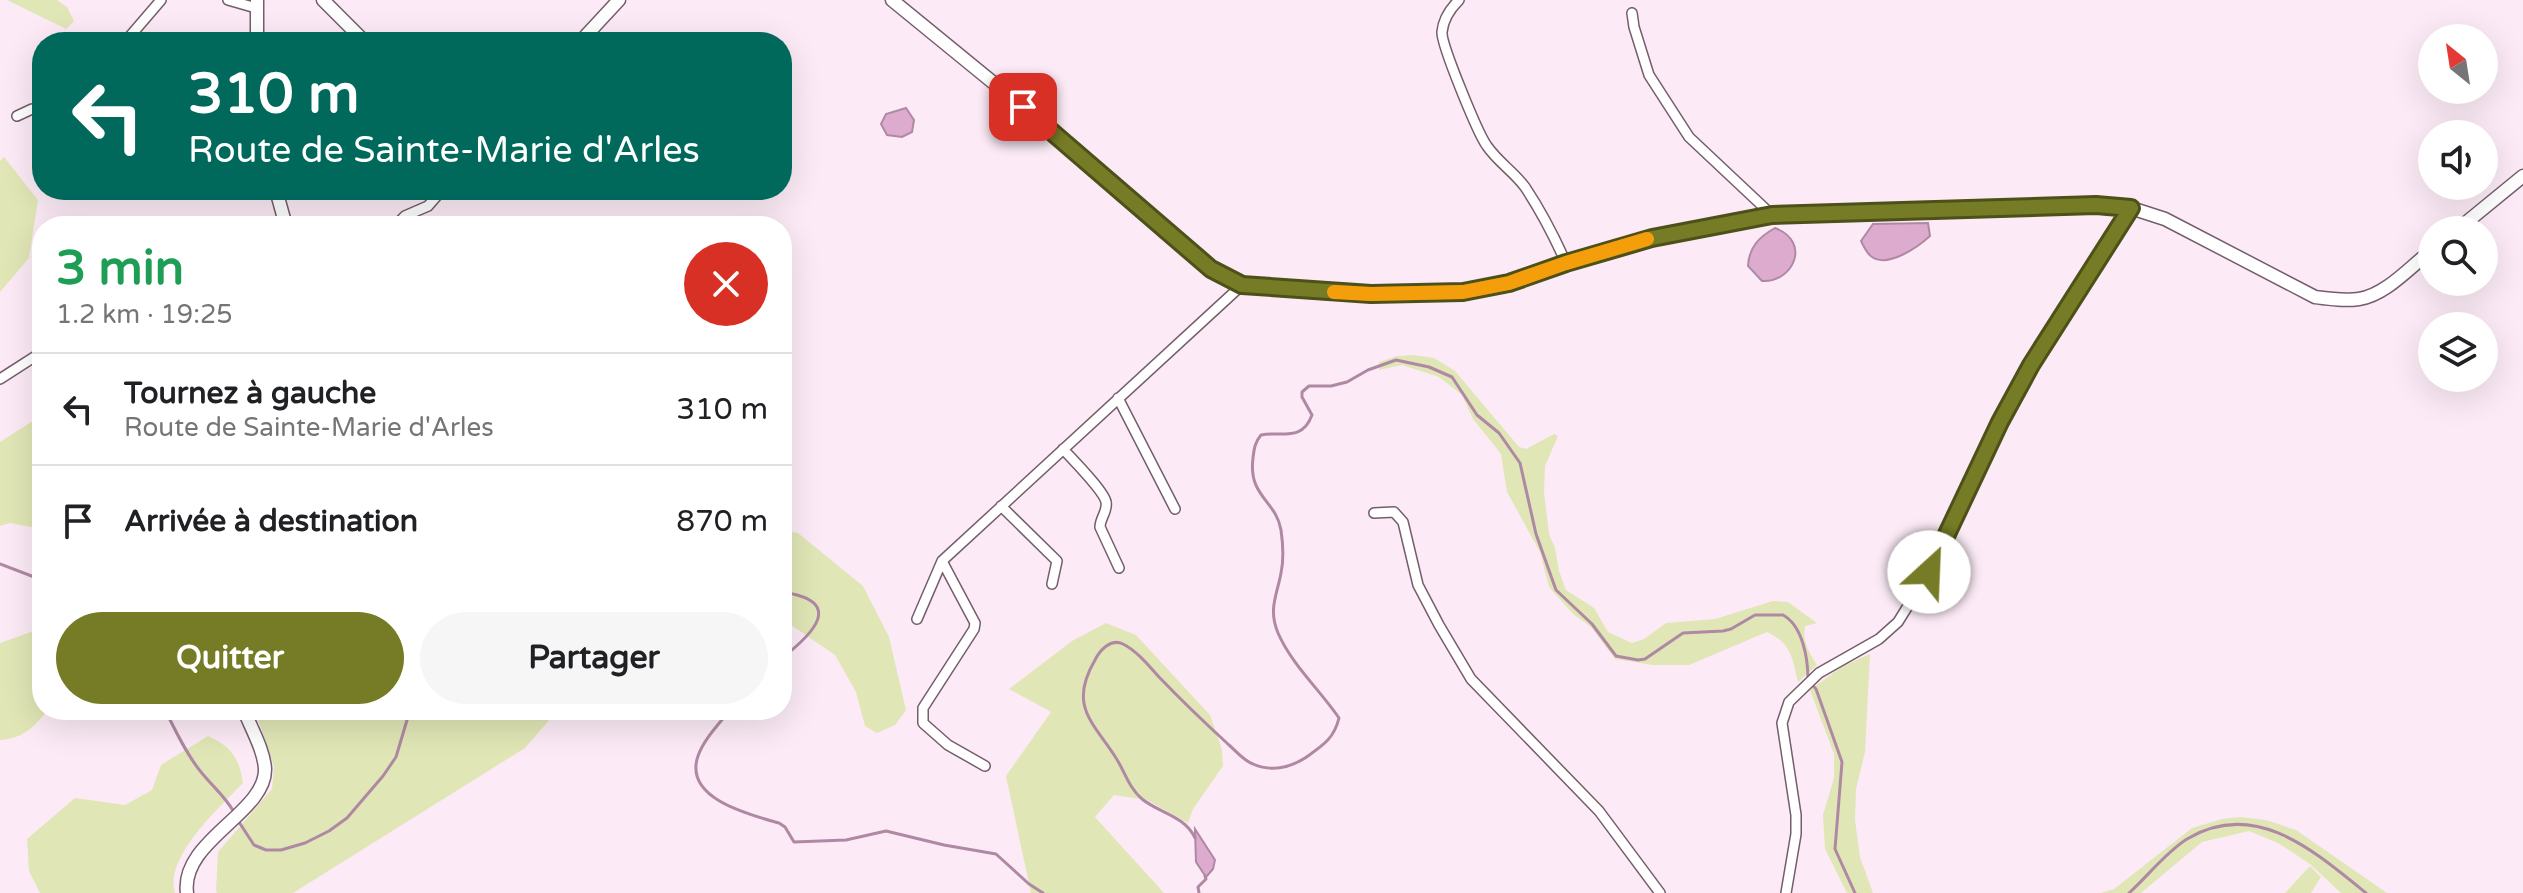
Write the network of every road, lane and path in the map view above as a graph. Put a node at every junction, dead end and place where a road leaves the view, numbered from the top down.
1 (161, 0) edge
2 (228, 0) edge
3 (323, 0) edge
4 (619, 0) edge
5 (892, 0) edge
6 (1459, 0) edge
7 (256, 4) edge
8 (1632, 13) dead end
9 (134, 32) edge
10 (257, 32) edge
11 (355, 32) edge
12 (589, 32) edge
13 (32, 109) edge
14 (17, 116) dead end
15 (2523, 176) edge
16 (433, 200) edge
17 (2131, 208) junction
18 (1772, 215) junction
19 (405, 216) edge
20 (2474, 216) edge
21 (2418, 261) edge
22 (1566, 263) junction
23 (1242, 285) junction
24 (32, 358) edge
25 (0, 379) edge
26 (1118, 398) junction
27 (1063, 449) junction
28 (1001, 506) junction
29 (1175, 509) dead end
30 (1374, 513) dead end
31 (942, 561) junction
32 (1119, 568) dead end
33 (1052, 584) dead end
34 (917, 619) dead end
35 (248, 720) edge
36 (985, 766) dead end
37 (187, 893) edge
38 (1660, 893) edge
39 (1786, 893) edge

1 - 9 street
2 - 7 street
3 - 11 main road
4 - 12 main road
5 - 23 main road
6 - 22 street
7 - 10 main road
8 - 18 street
13 - 14 street
15 - 20 main road
16 - 19 street
17 - 18 main road
17 - 21 main road
17 - 39 street
18 - 22 main road
22 - 23 main road
23 - 26 street
24 - 25 street
26 - 27 street
26 - 29 street
27 - 28 street
27 - 32 street
28 - 31 street
28 - 33 street
30 - 38 street
31 - 34 street
31 - 36 street
35 - 37 main road

